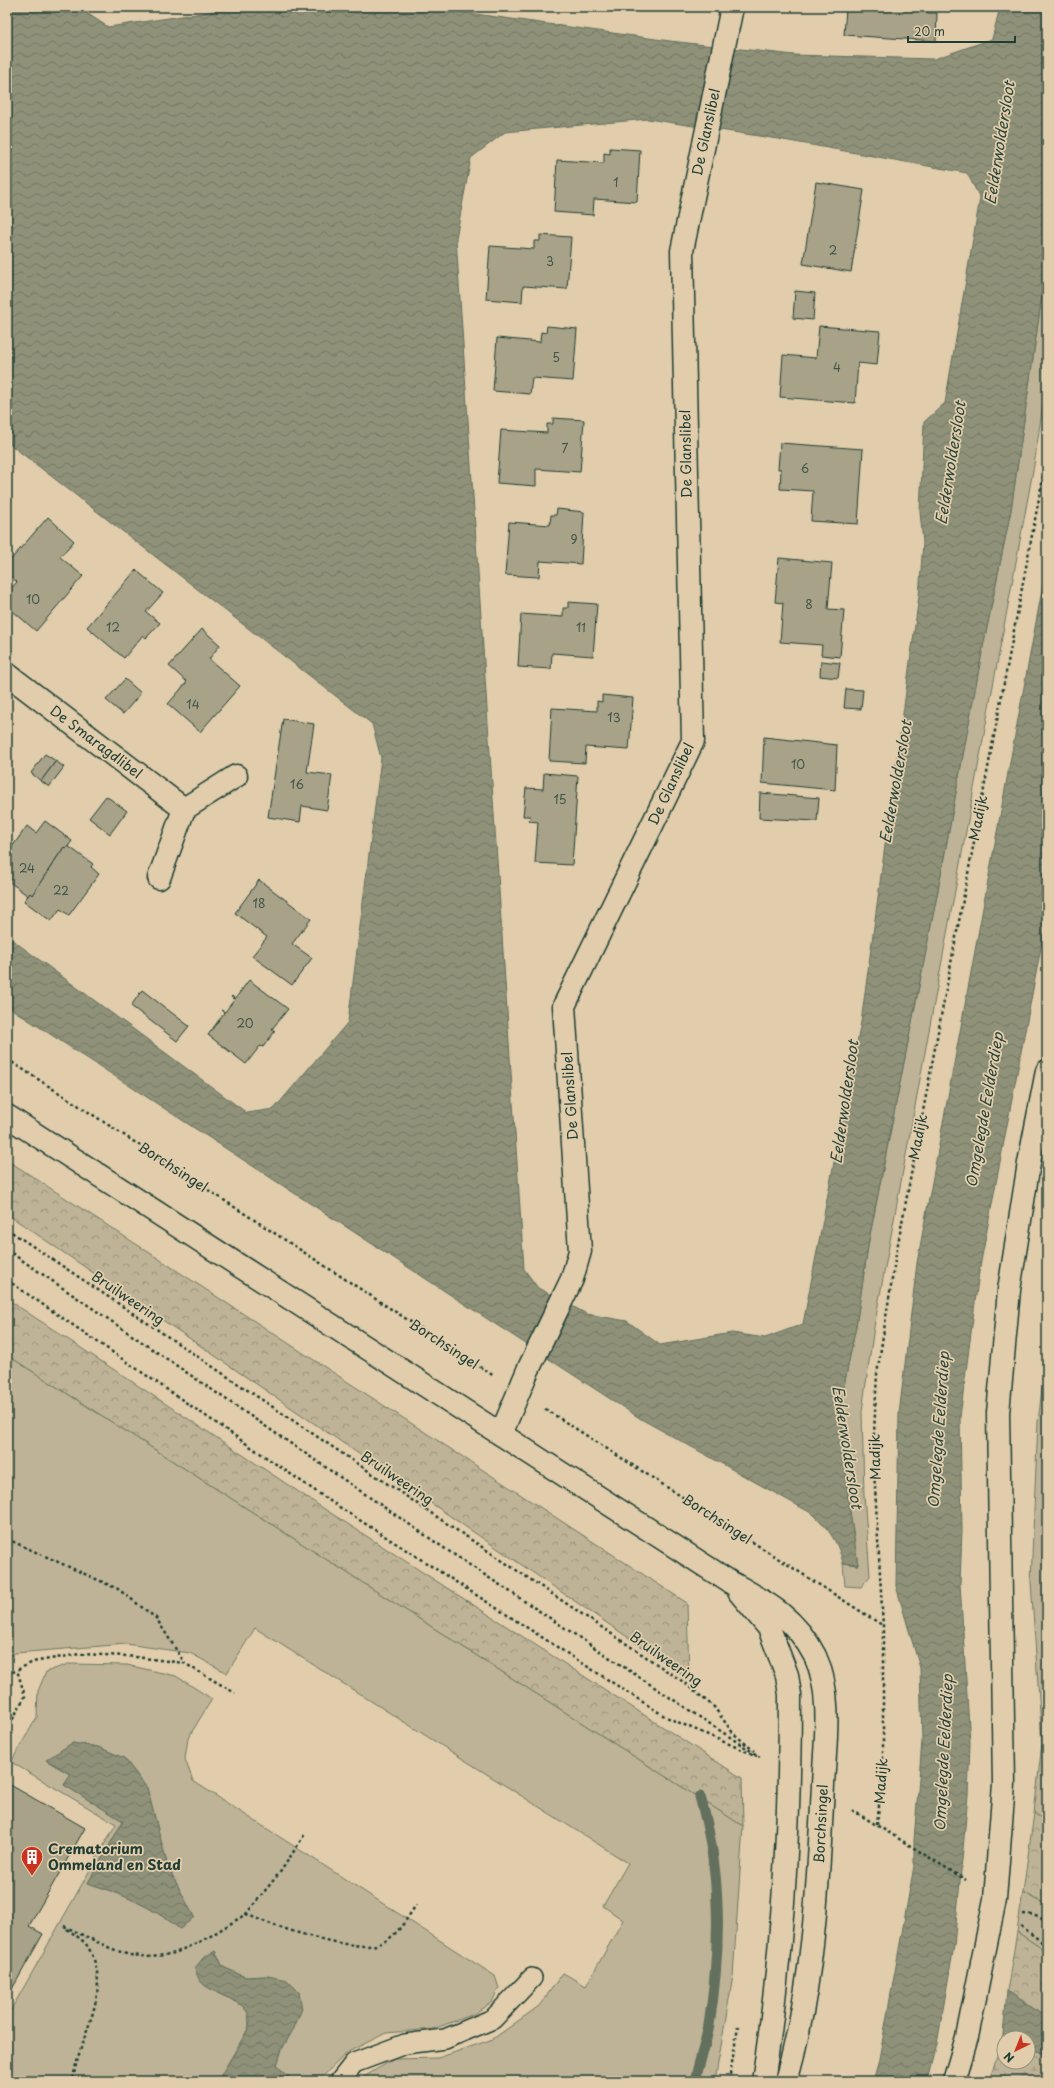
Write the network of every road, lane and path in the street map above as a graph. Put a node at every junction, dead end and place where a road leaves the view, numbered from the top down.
1 (732, 7) edge
2 (1047, 456) edge
3 (7, 674) edge
4 (236, 776) dead end
5 (184, 809) junction
6 (159, 878) dead end
7 (7, 1059) edge
8 (1047, 1071) edge
9 (7, 1116) edge
10 (7, 1229) edge
11 (7, 1250) edge
12 (7, 1280) edge
13 (519, 1392) junction
14 (501, 1434) junction
15 (7, 1539) edge
16 (730, 1582) junction
17 (883, 1626) junction
18 (184, 1662) junction
19 (17, 1670) junction
20 (7, 1674) edge
21 (235, 1693) dead end
22 (7, 1730) edge
23 (763, 1759) junction
24 (305, 1834) dead end
25 (972, 1883) dead end
26 (416, 1905) dead end
27 (1018, 1913) dead end
28 (246, 1914) junction
29 (1017, 1921) dead end
30 (1047, 1921) edge
31 (1047, 1946) edge
32 (532, 1978) dead end
33 (73, 2081) edge
34 (340, 2081) edge
35 (763, 2081) edge
36 (786, 2081) edge
37 (954, 2081) edge

1 - 13 street, De Glanslibel
2 - 17 path, Madijk
3 - 5 street, De Smaragdlibel
4 - 5 street
5 - 6 street
7 - 13 path, Borchsingel
8 - 37 street
9 - 14 street, Borchsingel
10 - 23 path, Bruilweering
11 - 23 path, Bruilweering
12 - 23 path
13 - 14 street, De Glanslibel
13 - 17 path, Borchsingel
14 - 16 street, Borchsingel
15 - 18 path
16 - 35 street, Borchsingel
16 - 36 street, Borchsingel
17 - 25 path, Madijk
18 - 19 path
18 - 21 path
19 - 20 path
19 - 22 path
24 - 28 path
26 - 28 path
27 - 30 path
28 - 33 path
29 - 31 path
32 - 34 lane

